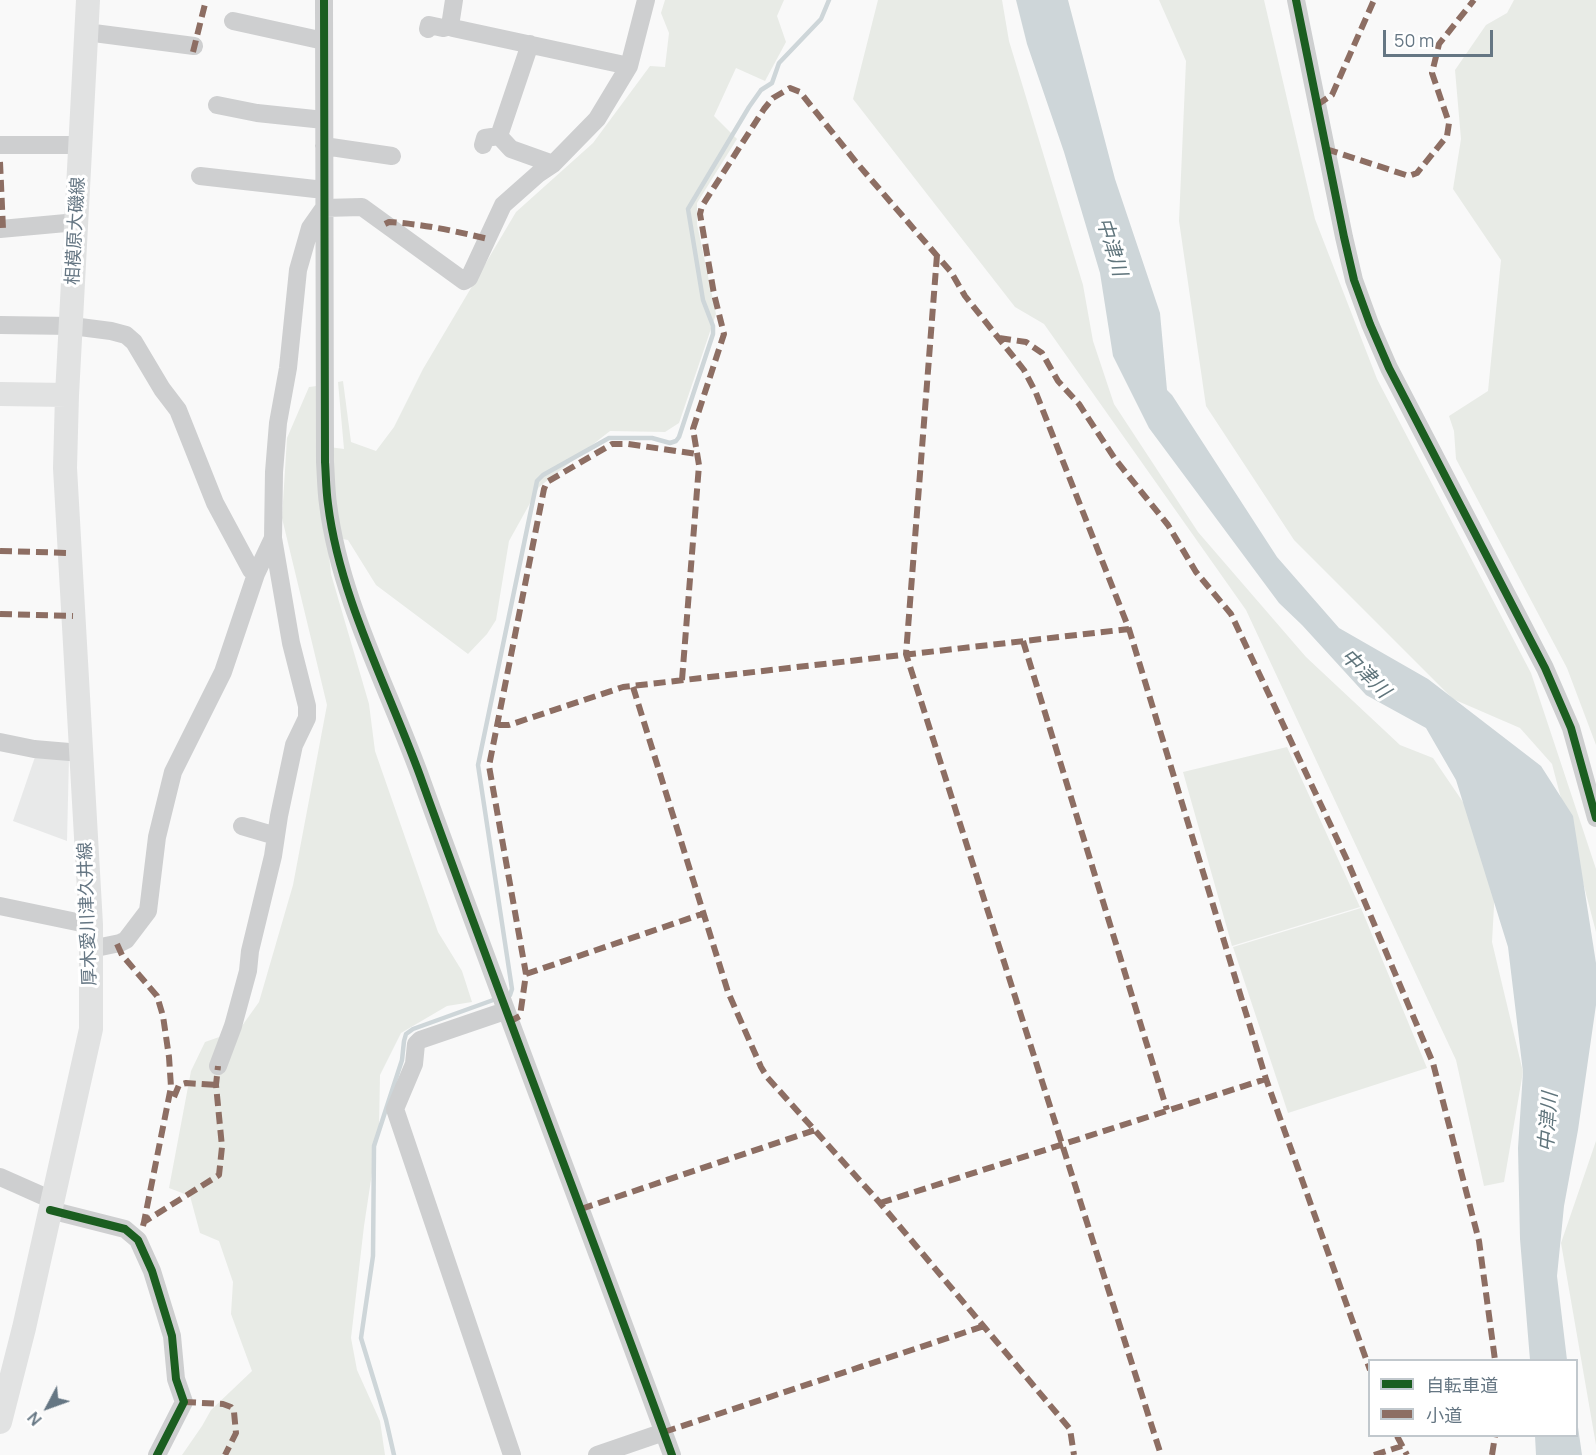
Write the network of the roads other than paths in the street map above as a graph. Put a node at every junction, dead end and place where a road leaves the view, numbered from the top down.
1 (88, 0) edge
2 (324, 0) edge
3 (454, 0) edge
4 (646, 0) edge
5 (1296, 0) edge
6 (450, 26) junction
7 (241, 27) dead end
8 (428, 29) dead end
9 (86, 32) junction
10 (324, 41) junction
11 (530, 44) junction
12 (194, 46) dead end
13 (629, 66) junction
14 (217, 105) dead end
15 (324, 120) junction
16 (0, 145) edge
17 (80, 145) junction
18 (324, 146) junction
19 (392, 156) dead end
20 (553, 164) junction
21 (200, 176) dead end
22 (324, 199) junction
23 (77, 222) junction
24 (0, 229) edge
25 (0, 325) edge
26 (72, 326) junction
27 (0, 394) edge
28 (67, 395) junction
29 (273, 538) junction
30 (256, 574) junction
31 (0, 742) edge
32 (81, 753) junction
33 (1596, 818) edge
34 (242, 826) dead end
35 (276, 836) junction
36 (0, 906) edge
37 (91, 925) junction
38 (91, 949) junction
39 (504, 1009) junction
40 (218, 1066) dead end
41 (0, 1177) edge
42 (51, 1205) junction
43 (0, 1422) edge
44 (664, 1432) junction
45 (157, 1455) edge
46 (512, 1455) edge
47 (597, 1455) edge
48 (672, 1455) edge

1 - 9 main road, 相模原大磯線
2 - 10 street
3 - 6 street
4 - 13 street
5 - 33 street
6 - 8 street
6 - 11 street
7 - 10 street
9 - 12 street
9 - 17 main road, 相模原大磯線
10 - 15 street
11 - 13 street
11 - 20 street
13 - 20 street
14 - 15 street
15 - 18 street
16 - 17 street
17 - 23 main road, 相模原大磯線
18 - 19 street
18 - 22 street
20 - 22 street
21 - 22 street
22 - 29 street
22 - 39 street
23 - 24 street
23 - 26 main road, 相模原大磯線
25 - 26 street
26 - 28 main road, 相模原大磯線
26 - 30 street
27 - 28 main road
28 - 32 main road, 厚木愛川津久井線
29 - 30 street
29 - 35 street
30 - 38 street
31 - 32 street
32 - 37 main road, 厚木愛川津久井線
34 - 35 street
35 - 40 street
36 - 37 street
37 - 38 main road, 厚木愛川津久井線
38 - 42 main road, 厚木愛川津久井線
39 - 44 street
39 - 46 street
41 - 42 street
42 - 43 main road, 厚木愛川津久井線
42 - 45 street
44 - 47 street
44 - 48 street

